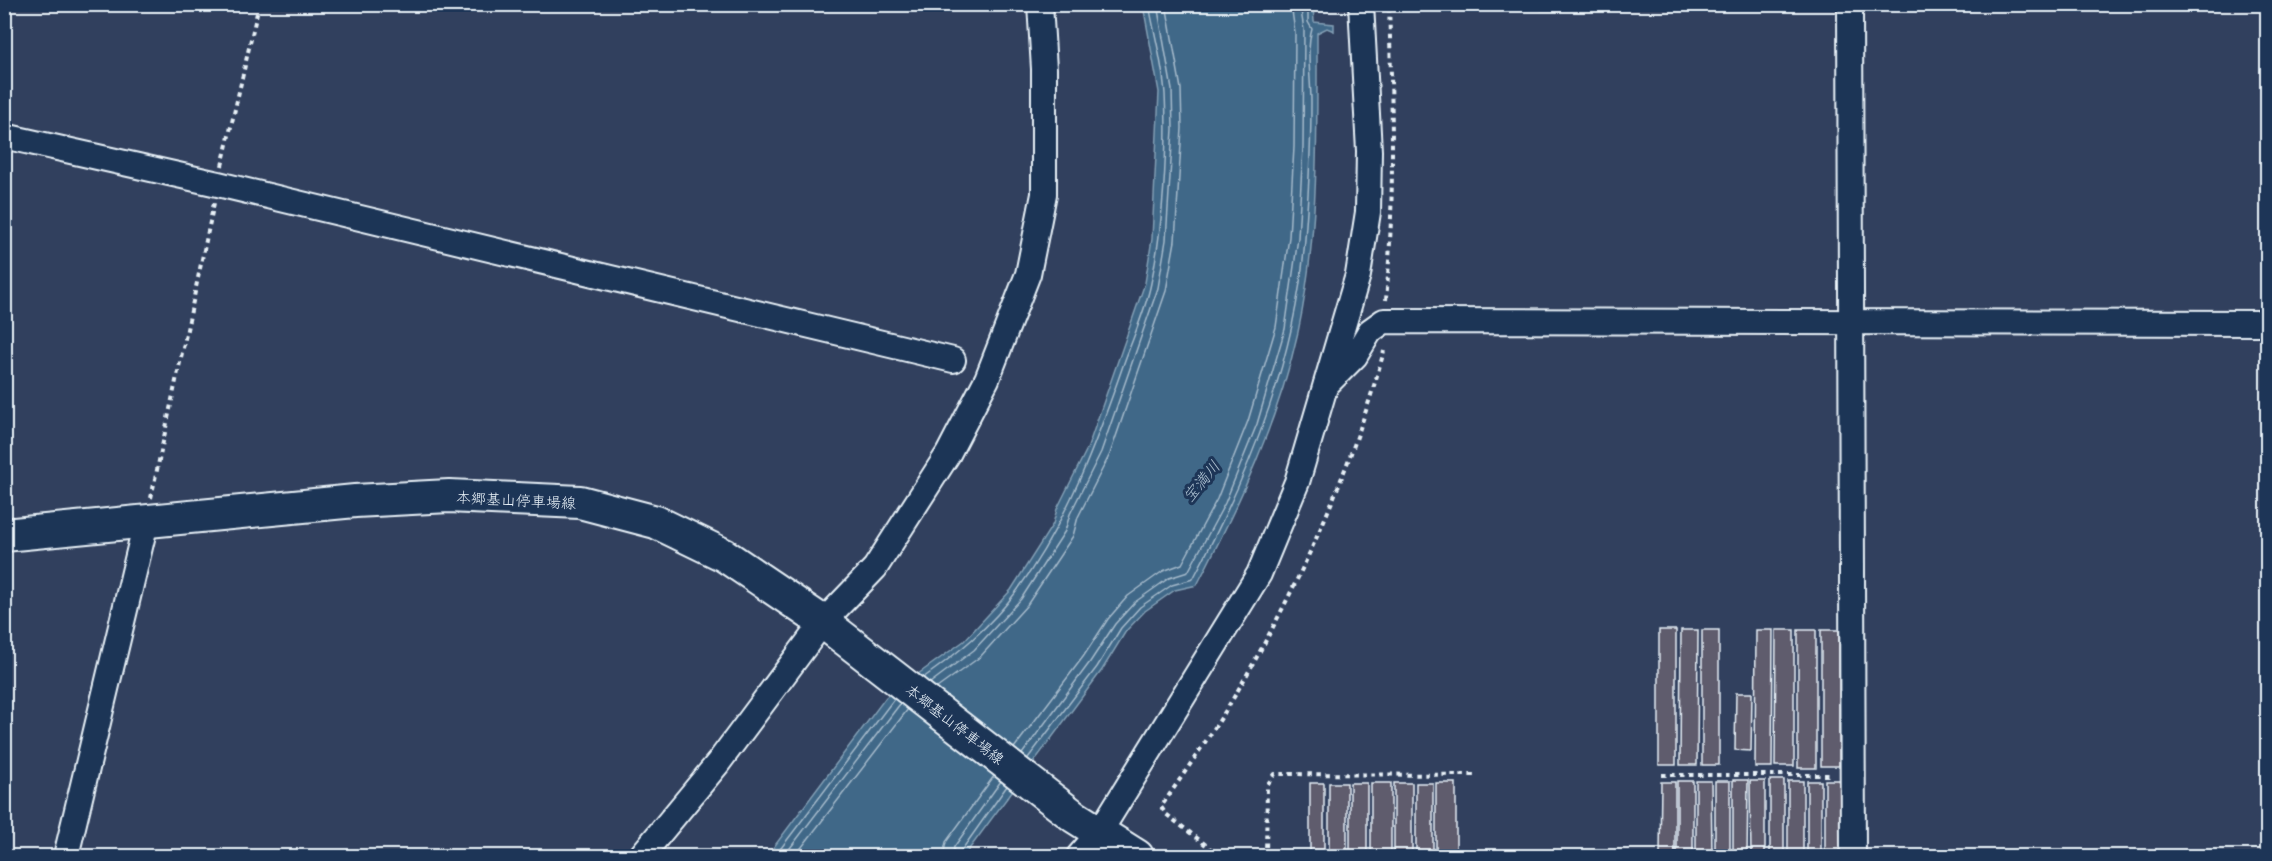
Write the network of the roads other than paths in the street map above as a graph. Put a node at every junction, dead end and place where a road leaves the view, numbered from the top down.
1 (1040, 4) edge
2 (1361, 4) edge
3 (1850, 4) edge
4 (4, 136) edge
5 (1850, 321) junction
6 (2268, 323) edge
7 (953, 360) dead end
8 (1326, 385) junction
9 (146, 522) junction
10 (4, 535) edge
11 (828, 626) junction
12 (1087, 825) junction
13 (66, 856) edge
14 (641, 856) edge
15 (1079, 856) edge
16 (1137, 856) edge
17 (1853, 856) edge

1 - 11 street
2 - 8 street
3 - 5 street
4 - 7 street
5 - 6 street
5 - 8 street
5 - 17 street
8 - 12 street
9 - 10 main road, 本郷基山停車場線
9 - 11 main road, 本郷基山停車場線
9 - 13 street
11 - 12 main road, 本郷基山停車場線
11 - 14 street
12 - 15 street
12 - 16 main road, 本郷基山停車場線

